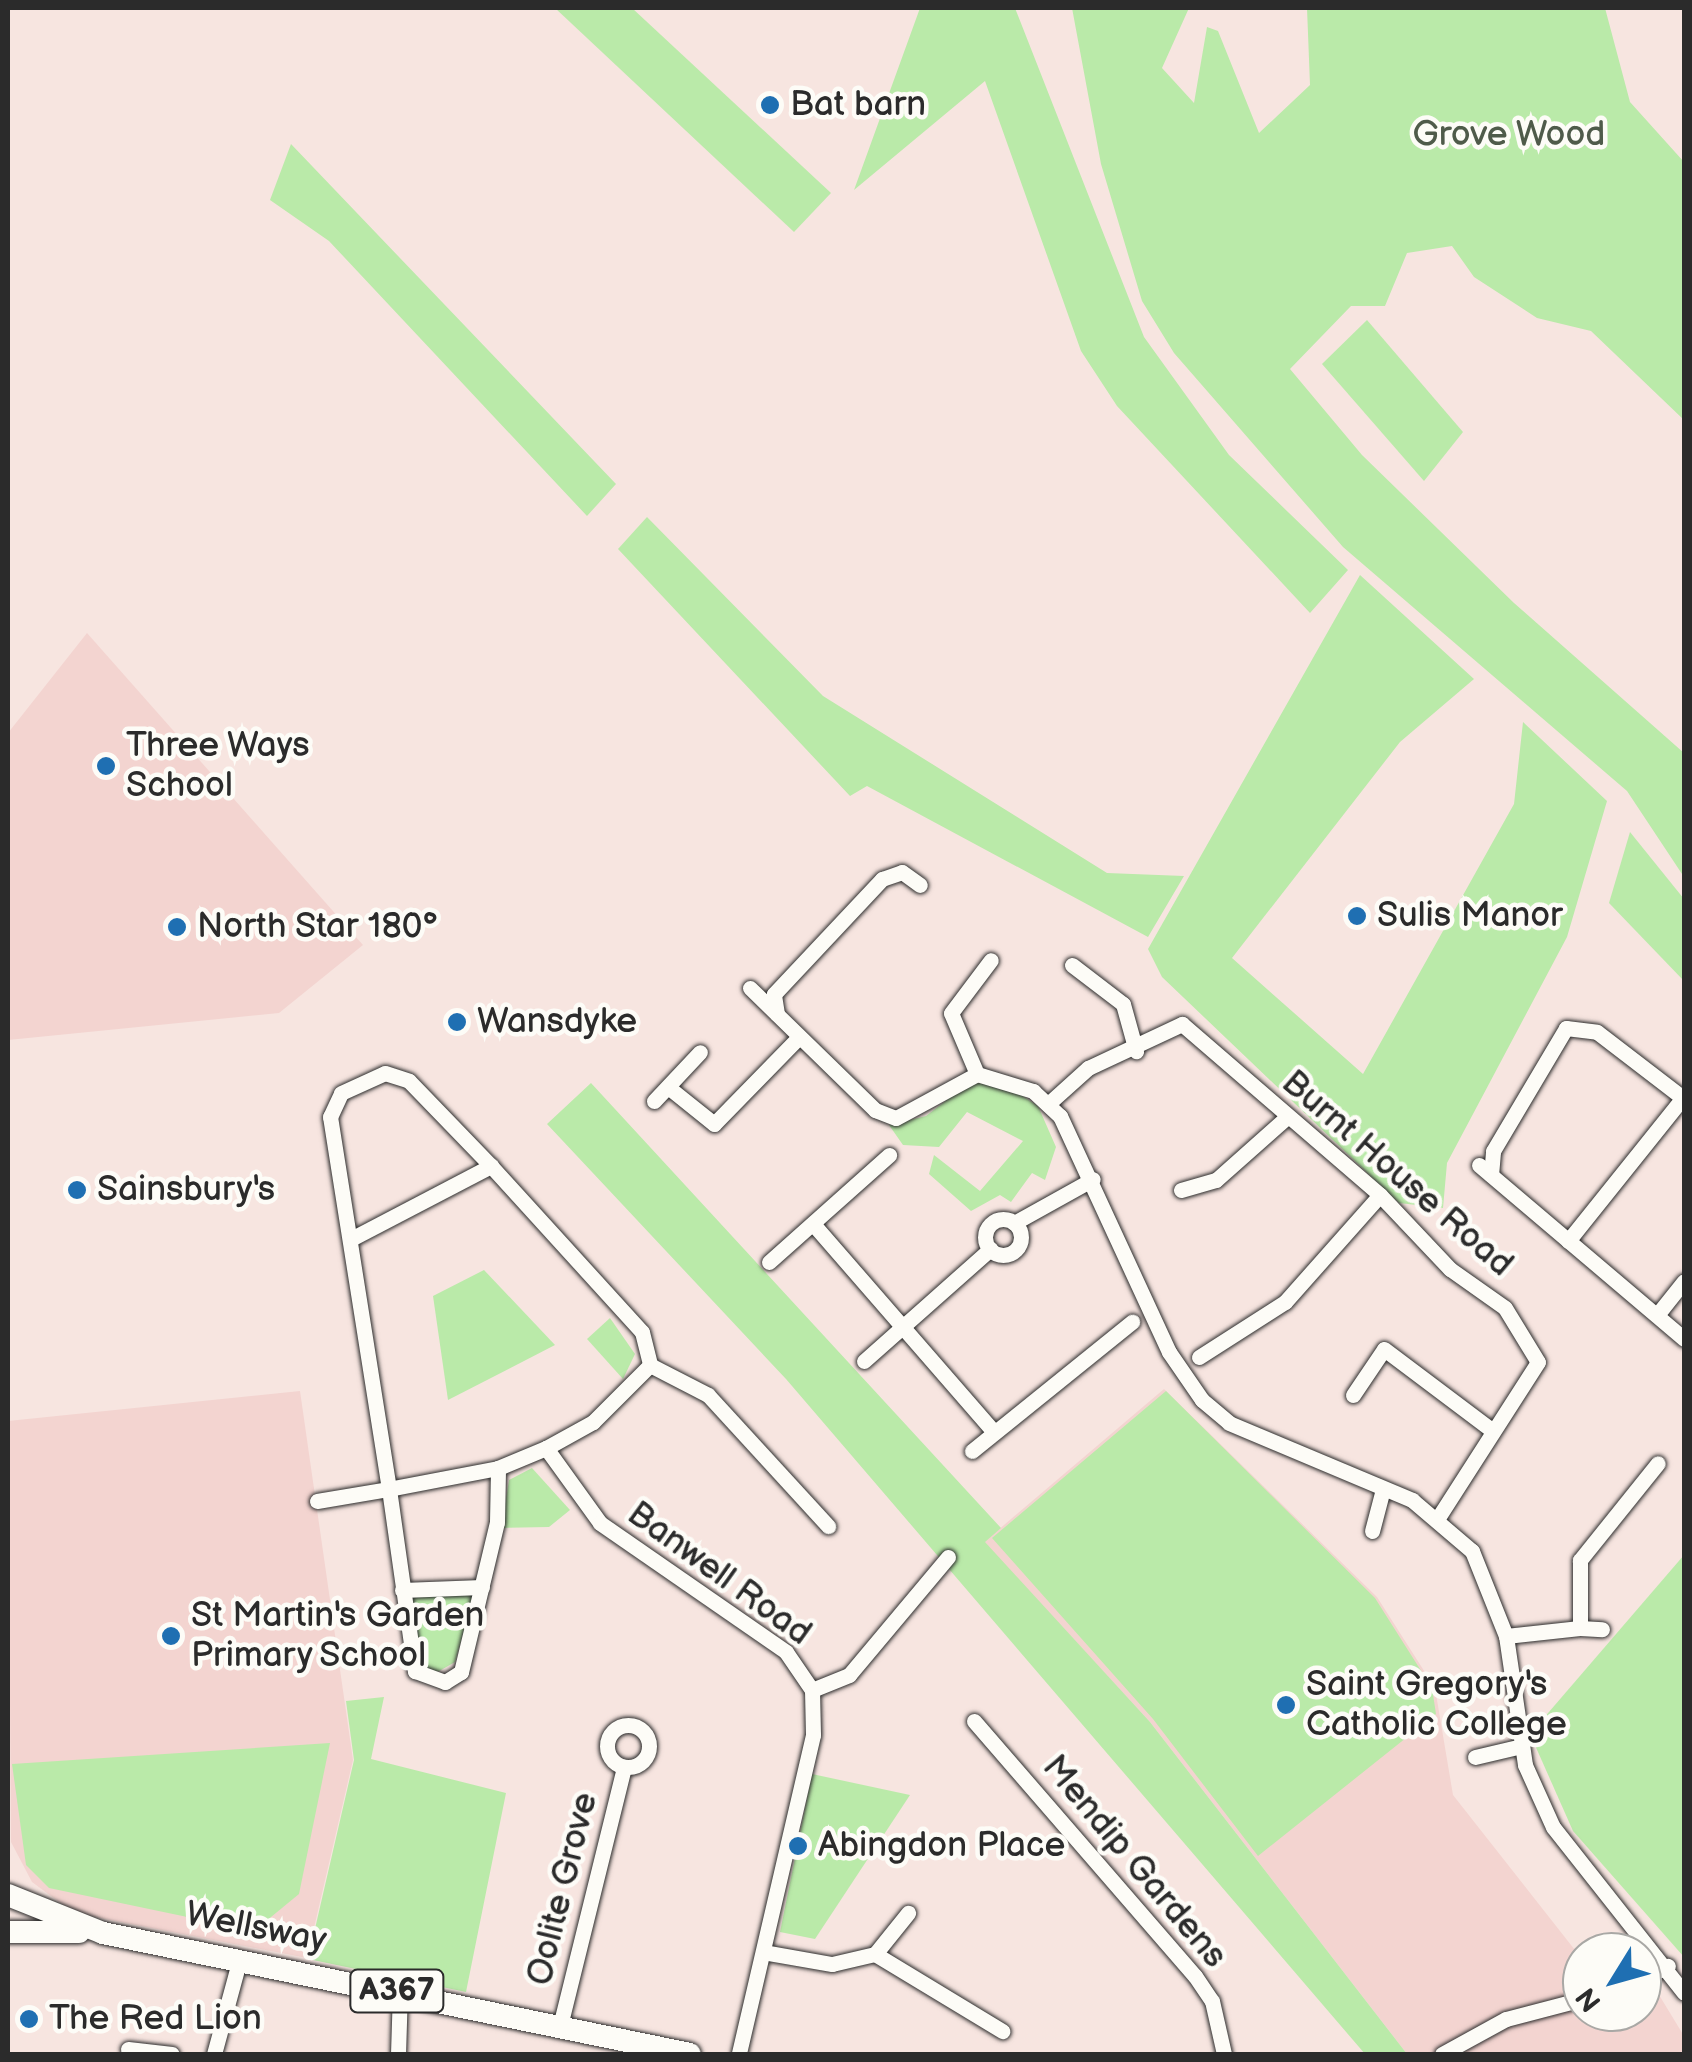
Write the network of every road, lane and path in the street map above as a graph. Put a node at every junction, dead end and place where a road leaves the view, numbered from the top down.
1 (920, 885) dead end
2 (991, 960) dead end
3 (1072, 965) dead end
4 (750, 988) dead end
5 (778, 1014) junction
6 (799, 1037) junction
7 (1136, 1051) junction
8 (700, 1052) dead end
9 (977, 1074) junction
10 (668, 1087) junction
11 (1684, 1097) edge
12 (654, 1101) dead end
13 (1048, 1104) junction
14 (1287, 1117) junction
15 (888, 1155) dead end
16 (491, 1166) junction
17 (1093, 1179) junction
18 (1181, 1190) dead end
19 (1380, 1196) junction
20 (1014, 1223) junction
21 (814, 1225) junction
22 (353, 1238) junction
23 (1568, 1241) junction
24 (990, 1249) junction
25 (770, 1262) dead end
26 (1684, 1281) edge
27 (1657, 1315) junction
28 (1132, 1322) dead end
29 (906, 1325) junction
30 (1684, 1339) edge
31 (1199, 1358) dead end
32 (864, 1362) dead end
33 (650, 1365) junction
34 (1352, 1395) dead end
35 (1493, 1431) junction
36 (994, 1432) junction
37 (546, 1448) junction
38 (972, 1450) dead end
39 (1658, 1463) dead end
40 (498, 1468) junction
41 (389, 1489) junction
42 (1382, 1489) junction
43 (316, 1501) dead end
44 (1438, 1518) junction
45 (828, 1526) dead end
46 (1372, 1530) dead end
47 (948, 1556) dead end
48 (482, 1587) junction
49 (402, 1590) junction
50 (1580, 1628) junction
51 (1602, 1629) dead end
52 (1506, 1636) junction
53 (812, 1690) junction
54 (974, 1721) dead end
55 (1522, 1746) junction
56 (1475, 1756) dead end
57 (624, 1766) dead end
58 (8, 1898) edge
59 (908, 1913) dead end
60 (8, 1918) edge
61 (8, 1932) edge
62 (103, 1933) junction
63 (763, 1952) junction
64 (875, 1954) junction
65 (238, 1962) junction
66 (1668, 1966) junction
67 (1662, 1969) edge
68 (400, 1992) junction
69 (1684, 1993) edge
70 (1562, 2004) edge
71 (560, 2026) junction
72 (1002, 2031) dead end
73 (128, 2049) dead end
74 (172, 2054) edge
75 (214, 2054) edge
76 (398, 2054) edge
77 (690, 2054) edge
78 (739, 2054) edge
79 (1224, 2054) edge
80 (1442, 2054) edge

1 - 5 street
2 - 9 street
3 - 7 street
4 - 5 street
5 - 6 street
6 - 9 street
6 - 10 street
7 - 13 street, Burnt House Road
7 - 14 street, Burnt House Road
8 - 10 street
9 - 13 street
10 - 12 street
11 - 23 street
11 - 23 street
13 - 17 street
14 - 18 street
14 - 19 street, Burnt House Road
15 - 21 street
16 - 22 street
16 - 22 street
16 - 33 street
17 - 20 street
17 - 42 street
19 - 31 street
19 - 35 street, Burnt House Road
20 - 24 street
20 - 24 street
21 - 25 street
21 - 29 street
22 - 41 street
23 - 27 street
24 - 29 street
26 - 27 street
27 - 30 street
28 - 36 street
29 - 32 street
29 - 36 street
33 - 37 street
33 - 45 street
34 - 35 street
35 - 44 street, Burnt House Road
36 - 38 street
37 - 40 street
37 - 53 street, Banwell Road
39 - 50 street
40 - 41 street
40 - 48 street
41 - 43 street
41 - 49 street
42 - 44 street
42 - 46 street
44 - 52 street
47 - 53 street
48 - 49 street
48 - 49 street
50 - 51 street
50 - 52 street
52 - 55 street
53 - 63 street, Banwell Road
54 - 79 street, Mendip Gardens
55 - 56 street
55 - 66 street
57 - 71 street, Oolite Grove
58 - 60 main road, Wellsway
58 - 62 main road, Wellsway / A367
59 - 64 street
61 - 62 main road, Wellsway / A367
62 - 65 main road, Wellsway / A367
63 - 64 street
63 - 78 street, Banwell Road
64 - 72 street
65 - 68 main road, Wellsway / A367
65 - 75 street
66 - 67 street
66 - 69 street
68 - 71 main road, Wellsway / A367
68 - 76 street
70 - 80 street
71 - 77 main road, Wellsway / A367
73 - 74 street

